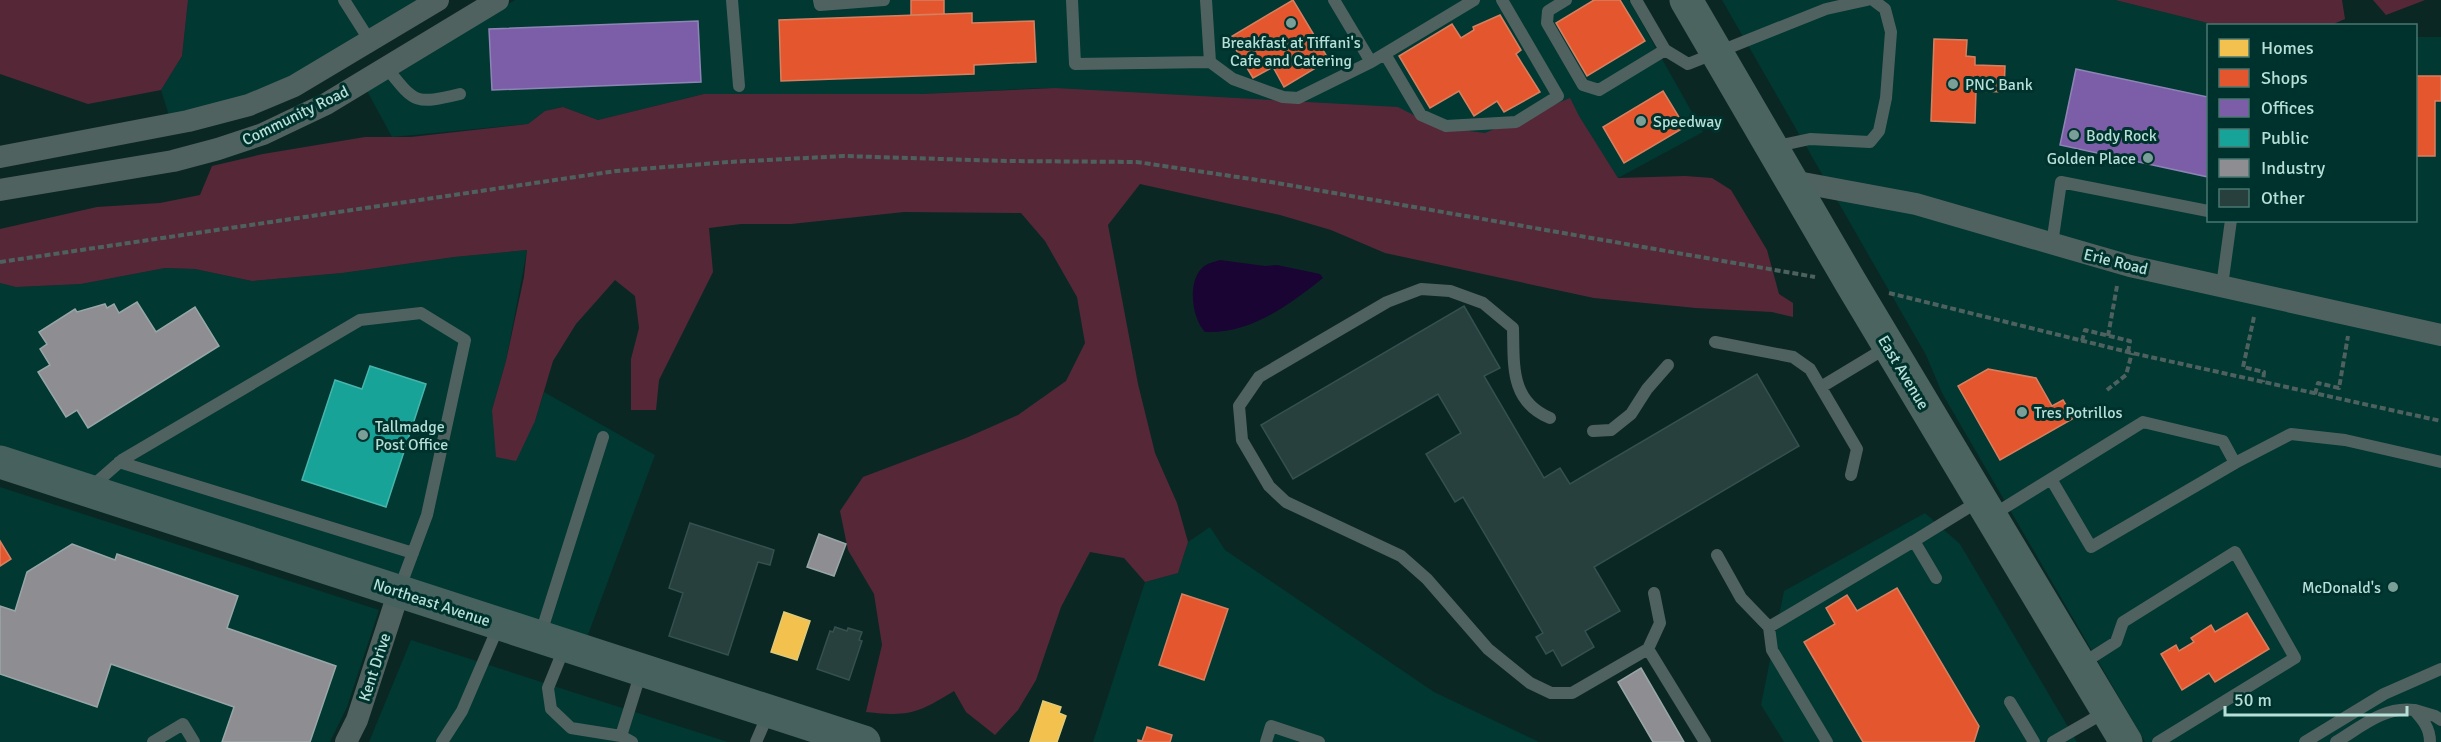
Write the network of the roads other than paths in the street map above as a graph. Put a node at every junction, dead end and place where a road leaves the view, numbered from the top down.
1 (344, 0) edge
2 (438, 0) edge
3 (498, 0) edge
4 (732, 0) edge
5 (819, 0) edge
6 (884, 0) edge
7 (1072, 0) edge
8 (1206, 0) edge
9 (1334, 0) edge
10 (1474, 0) edge
11 (1502, 0) edge
12 (1566, 0) edge
13 (1636, 0) edge
14 (1686, 0) edge
15 (1867, 0) edge
16 (1873, 0) edge
17 (370, 41) junction
18 (1665, 50) junction
19 (1717, 52) junction
20 (1385, 54) junction
21 (1210, 62) junction
22 (1371, 62) junction
23 (386, 68) junction
24 (739, 86) dead end
25 (460, 94) dead end
26 (1772, 147) junction
27 (0, 157) edge
28 (1792, 181) junction
29 (0, 190) edge
30 (2207, 211) edge
31 (2231, 222) edge
32 (2052, 244) junction
33 (2222, 286) junction
34 (2441, 335) edge
35 (1715, 342) dead end
36 (1889, 346) junction
37 (1668, 365) dead end
38 (1821, 387) junction
39 (1550, 418) dead end
40 (1593, 431) dead end
41 (603, 437) dead end
42 (0, 462) edge
43 (119, 462) junction
44 (2441, 462) edge
45 (2235, 463) junction
46 (1851, 475) dead end
47 (2051, 479) junction
48 (88, 490) junction
49 (1985, 508) junction
50 (1914, 541) junction
51 (413, 553) junction
52 (1717, 555) dead end
53 (1936, 578) dead end
54 (399, 591) junction
55 (1654, 593) dead end
56 (499, 624) junction
57 (1769, 627) junction
58 (553, 641) junction
59 (1648, 649) junction
60 (2079, 665) junction
61 (2441, 669) edge
62 (641, 670) junction
63 (2010, 702) dead end
64 (2414, 710) junction
65 (770, 711) junction
66 (2107, 711) junction
67 (2441, 720) edge
68 (626, 739) edge
69 (153, 742) edge
70 (194, 742) edge
71 (346, 742) edge
72 (442, 742) edge
73 (756, 742) edge
74 (864, 742) edge
75 (1266, 742) edge
76 (1319, 742) edge
77 (1705, 742) edge
78 (1827, 742) edge
79 (2034, 742) edge
80 (2053, 742) edge
81 (2126, 742) edge
82 (2158, 742) edge
83 (2305, 742) edge
84 (2336, 742) edge
85 (2430, 742) edge

1 - 17 lane
2 - 17 street, Community Road
3 - 23 street, Community Road
4 - 24 lane
5 - 6 lane
7 - 21 lane
8 - 21 lane
9 - 22 lane
10 - 20 lane
11 - 20 lane
12 - 18 lane
13 - 18 lane
14 - 19 main road, East Avenue
15 - 19 lane
16 - 26 lane
17 - 23 street
17 - 27 street, Community Road
18 - 19 lane
19 - 26 main road, East Avenue
20 - 22 lane
21 - 22 lane
23 - 25 lane
23 - 29 street, Community Road
26 - 28 main road, East Avenue
28 - 32 street, Erie Road
28 - 36 main road, East Avenue
30 - 32 lane
31 - 33 lane
32 - 33 street, Erie Road
33 - 34 street, Erie Road
35 - 38 lane
36 - 38 lane
36 - 49 main road, East Avenue
37 - 40 lane
38 - 46 lane
39 - 59 lane
41 - 58 lane
42 - 48 main road, Northeast Avenue
43 - 48 lane
43 - 51 lane
43 - 51 lane
44 - 45 lane
45 - 47 lane
45 - 47 lane
47 - 49 lane
48 - 54 main road, Northeast Avenue
49 - 50 lane
49 - 60 main road, East Avenue
50 - 53 lane
50 - 57 lane
51 - 54 lane
52 - 57 lane
54 - 56 main road, Northeast Avenue
54 - 71 street, Kent Drive
55 - 59 lane
56 - 58 main road, Northeast Avenue
56 - 72 lane
57 - 78 lane
58 - 62 main road, Northeast Avenue
58 - 68 lane
59 - 77 lane
60 - 66 main road, East Avenue
60 - 82 lane
61 - 83 lane
62 - 65 main road, Northeast Avenue
62 - 68 lane
63 - 79 lane
64 - 67 lane
64 - 84 lane
64 - 85 lane
65 - 73 lane
65 - 74 main road, Northeast Avenue
66 - 80 lane
66 - 81 main road, East Avenue
69 - 70 lane
75 - 76 lane

